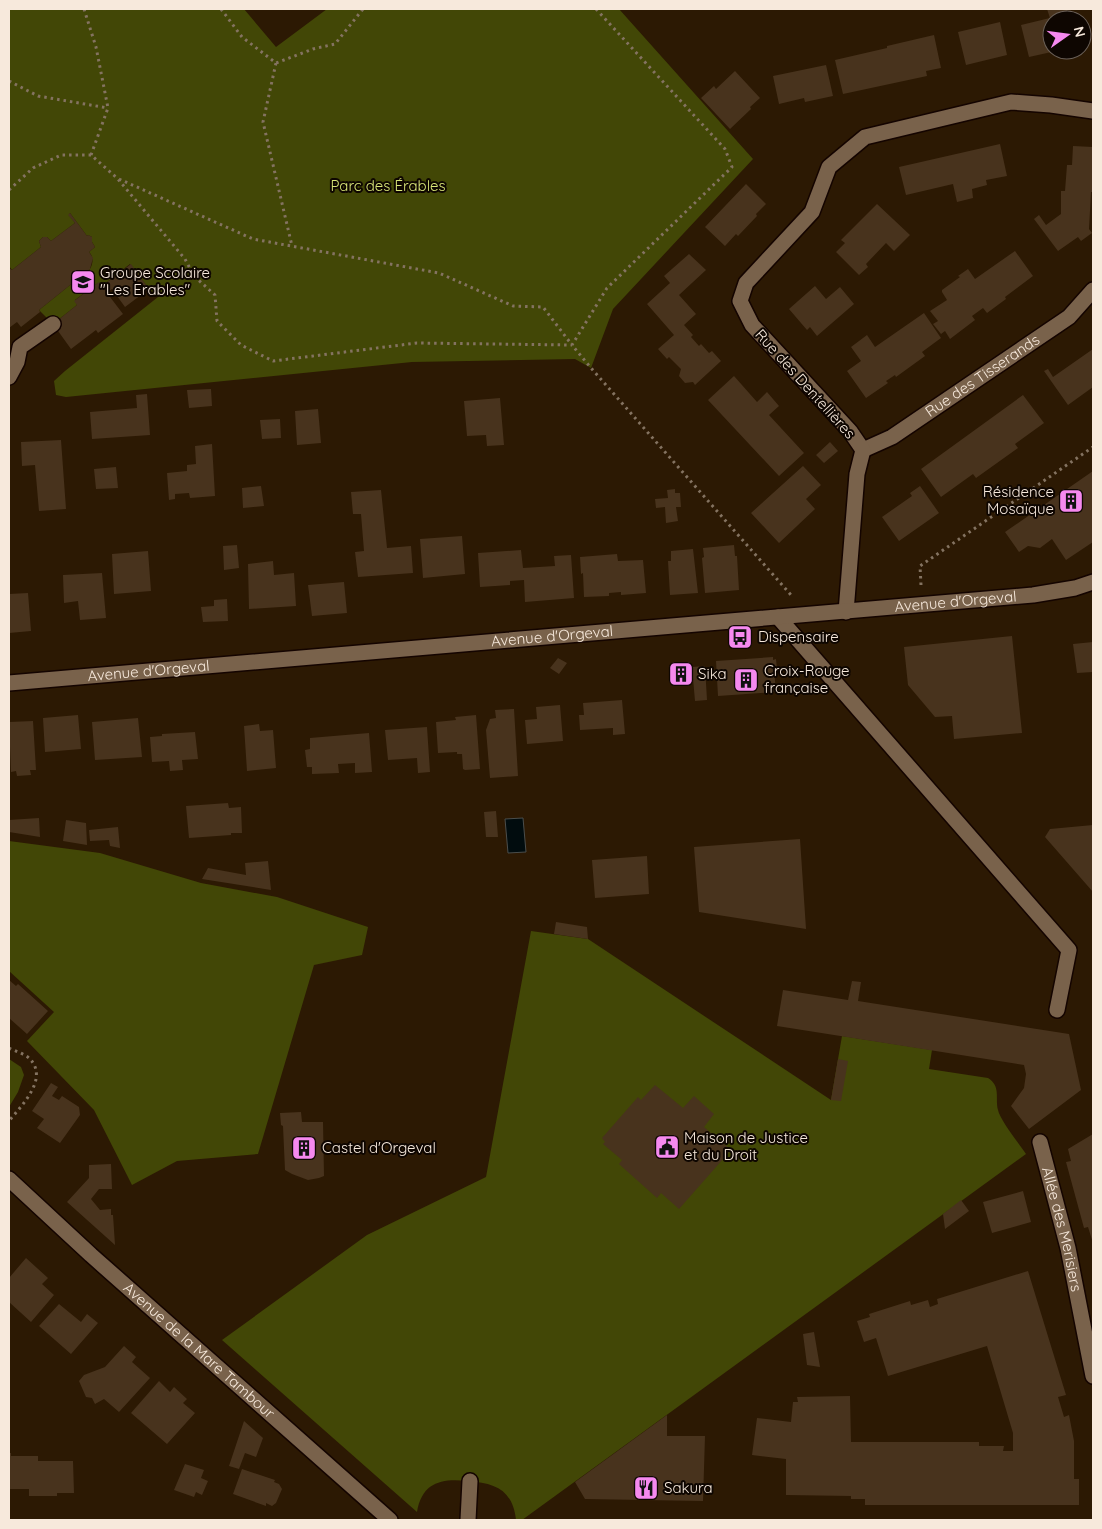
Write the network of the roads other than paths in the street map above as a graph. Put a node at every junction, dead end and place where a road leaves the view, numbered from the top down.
1 (1093, 111) edge
2 (1093, 290) edge
3 (52, 324) dead end
4 (9, 377) edge
5 (863, 450) junction
6 (1093, 582) edge
7 (846, 612) junction
8 (778, 617) junction
9 (9, 683) edge
10 (1057, 1010) dead end
11 (1040, 1142) dead end
12 (9, 1179) edge
13 (1093, 1376) edge
14 (470, 1481) dead end
15 (390, 1520) edge
16 (468, 1520) edge

1 - 5 street, Rue des Dentellières
2 - 5 street, Rue des Tisserands
3 - 4 street
5 - 7 street, Rue des Dentellières
6 - 7 street, Avenue d'Orgeval
7 - 8 street, Avenue d'Orgeval
8 - 9 street, Avenue d'Orgeval
8 - 10 street
11 - 13 street, Allée des Merisiers
12 - 15 street, Avenue de la Mare Tambour
14 - 16 street

